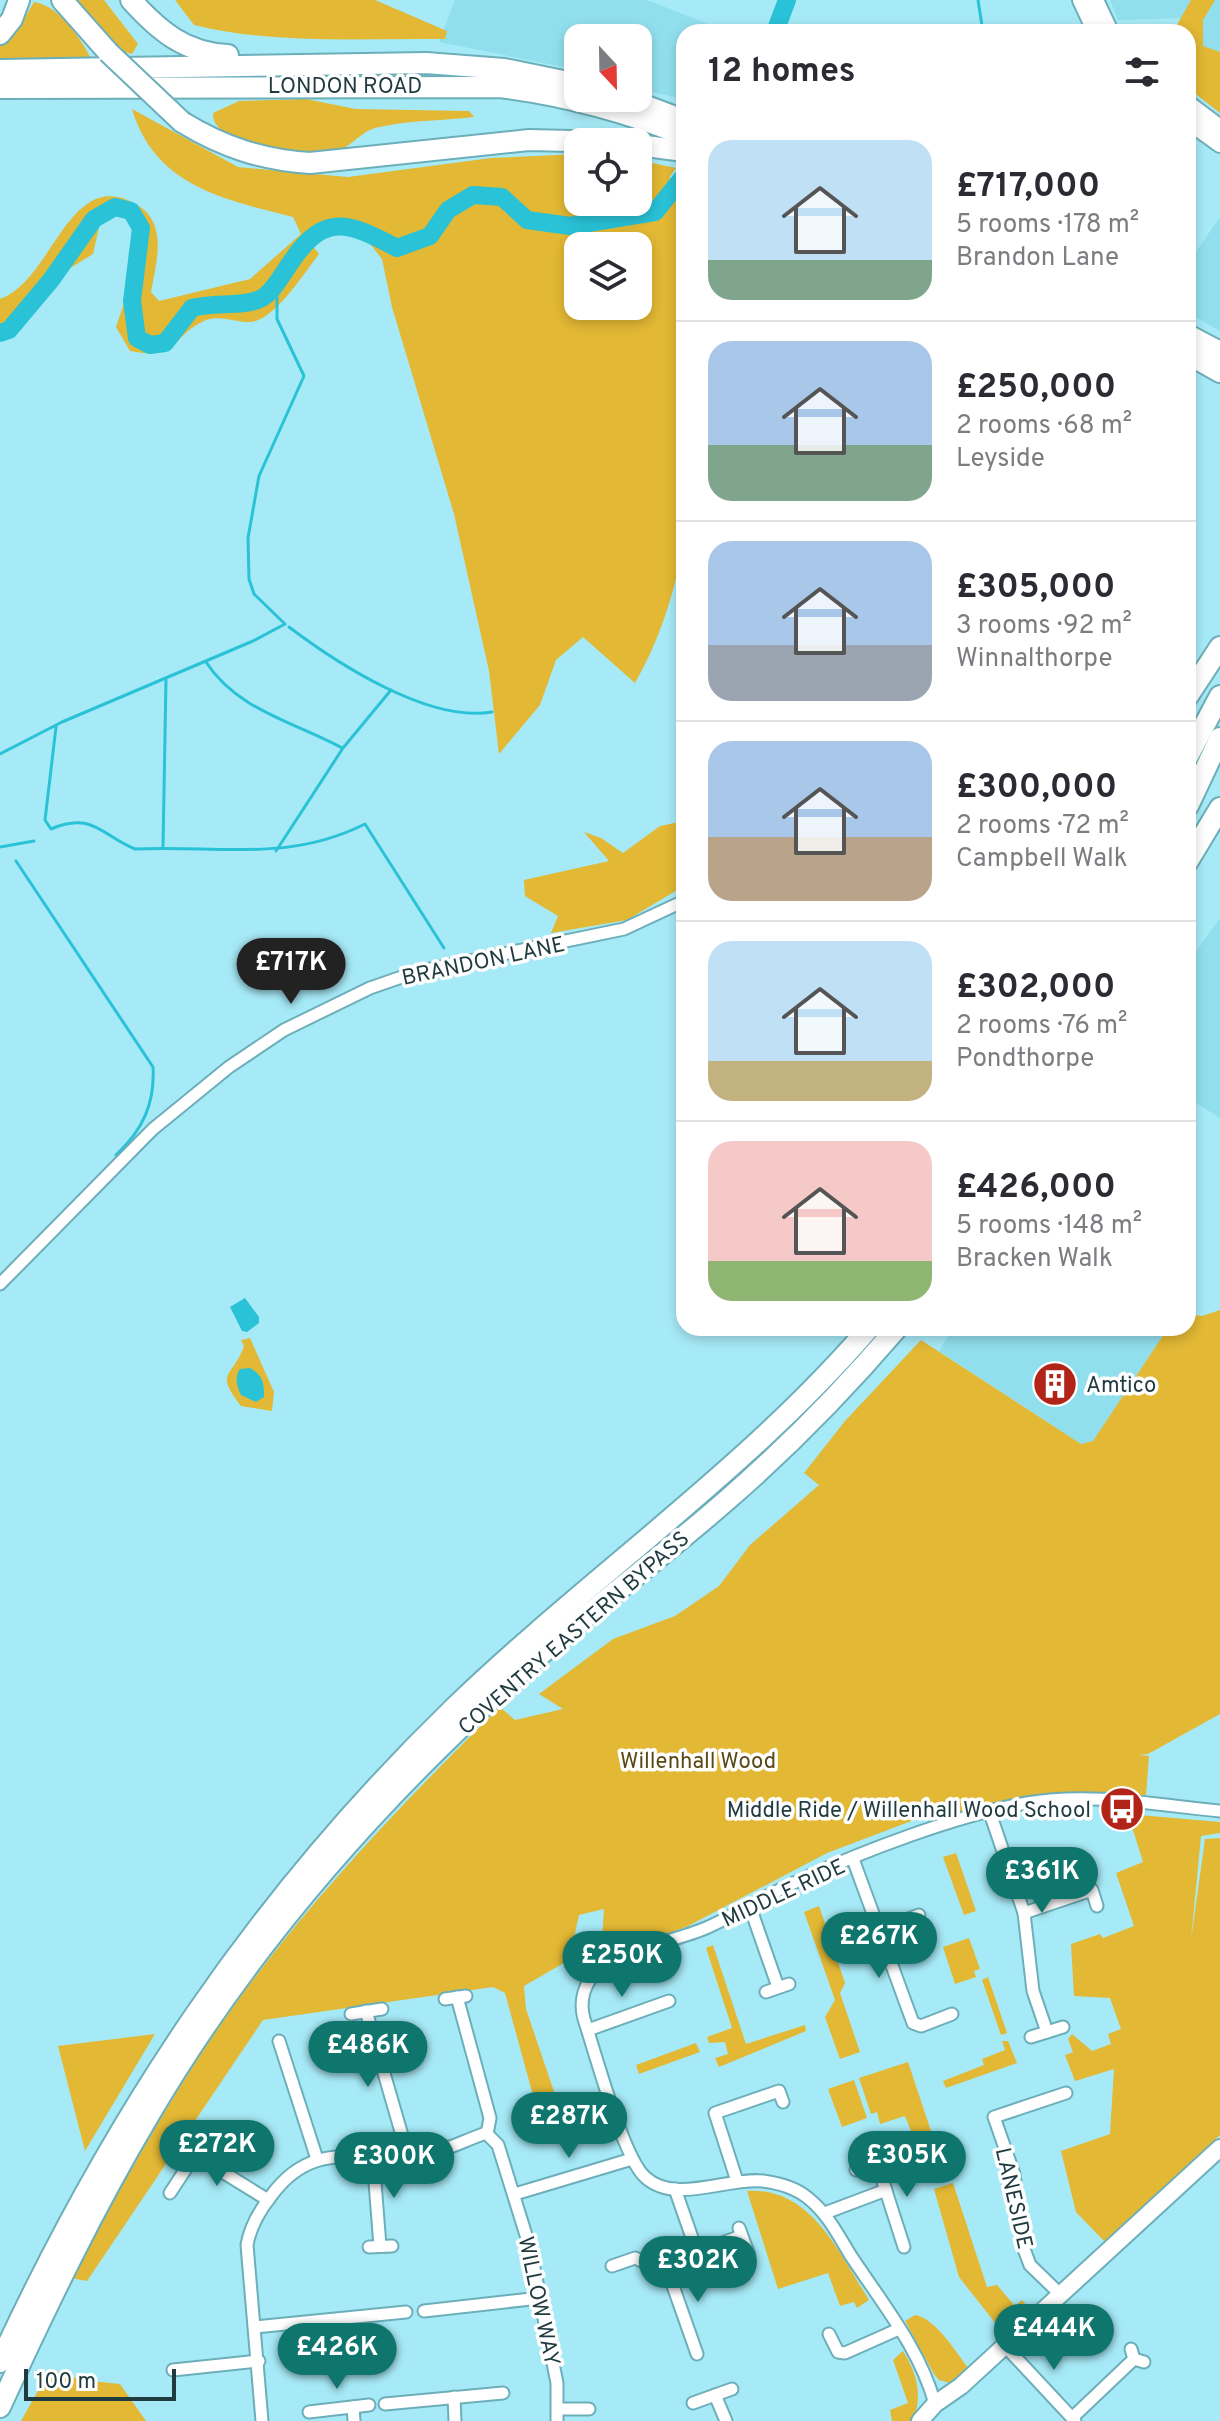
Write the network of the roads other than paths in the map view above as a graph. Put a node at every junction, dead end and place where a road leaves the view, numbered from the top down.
1 (19, 0) edge
2 (62, 0) edge
3 (131, 0) edge
4 (1081, 0) edge
5 (1095, 0) edge
6 (1092, 24) edge
7 (1106, 24) edge
8 (0, 34) edge
9 (347, 63) junction
10 (0, 70) edge
11 (564, 81) edge
12 (0, 88) edge
13 (1196, 110) edge
14 (652, 111) edge
15 (673, 121) edge
16 (1196, 127) edge
17 (1220, 128) edge
18 (564, 141) edge
19 (1220, 144) edge
20 (652, 146) edge
21 (676, 150) edge
22 (1196, 339) edge
23 (1220, 352) edge
24 (1196, 358) edge
25 (1220, 372) edge
26 (1220, 647) edge
27 (1196, 684) edge
28 (1220, 696) edge
29 (1220, 738) edge
30 (1196, 741) edge
31 (1196, 789) edge
32 (1220, 808) edge
33 (1196, 848) edge
34 (676, 905) edge
35 (0, 1284) edge
36 (862, 1336) edge
37 (890, 1336) edge
38 (1220, 1811) edge
39 (990, 1813) junction
40 (853, 1859) junction
41 (1097, 1906) dead end
42 (750, 1907) junction
43 (1024, 1913) junction
44 (919, 1915) dead end
45 (879, 1930) junction
46 (778, 1988) dead end
47 (456, 1997) dead end
48 (669, 2001) dead end
49 (382, 2009) dead end
50 (366, 2011) junction
51 (351, 2014) dead end
52 (952, 2014) dead end
53 (1063, 2027) dead end
54 (588, 2030) junction
55 (1047, 2032) junction
56 (1031, 2037) dead end
57 (279, 2041) dead end
58 (284, 2054) junction
59 (270, 2059) dead end
60 (1066, 2093) dead end
61 (783, 2102) dead end
62 (487, 2134) junction
63 (1220, 2148) edge
64 (408, 2156) junction
65 (373, 2157) junction
66 (894, 2157) dead end
67 (317, 2159) junction
68 (632, 2159) junction
69 (877, 2163) junction
70 (856, 2170) dead end
71 (166, 2171) dead end
72 (179, 2179) junction
73 (737, 2181) junction
74 (675, 2189) junction
75 (886, 2190) junction
76 (170, 2193) dead end
77 (515, 2194) junction
78 (268, 2200) junction
79 (825, 2213) junction
80 (380, 2246) dead end
81 (904, 2247) dead end
82 (697, 2252) junction
83 (749, 2255) dead end
84 (612, 2266) dead end
85 (666, 2266) junction
86 (1061, 2295) junction
87 (540, 2298) junction
88 (424, 2311) dead end
89 (406, 2312) dead end
90 (255, 2327) junction
91 (899, 2329) junction
92 (829, 2334) dead end
93 (1005, 2346) junction
94 (697, 2354) dead end
95 (1136, 2357) dead end
96 (259, 2361) junction
97 (0, 2362) edge
98 (173, 2370) dead end
99 (732, 2389) dead end
100 (503, 2393) dead end
101 (715, 2395) junction
102 (454, 2397) junction
103 (693, 2403) dead end
104 (385, 2404) dead end
105 (935, 2404) junction
106 (369, 2405) dead end
107 (0, 2407) edge
108 (353, 2407) junction
109 (589, 2409) dead end
110 (309, 2412) dead end
111 (557, 2415) edge
112 (1074, 2419) edge
113 (262, 2421) edge
114 (354, 2421) edge
115 (455, 2421) edge
116 (726, 2421) edge
117 (920, 2421) edge

1 - 8 highway
2 - 18 highway, bridge
3 - 9 highway
4 - 6 street
5 - 7 street
9 - 10 highway, LONDON ROAD
9 - 11 highway, LONDON ROAD
12 - 15 highway, LONDON ROAD
13 - 17 street
14 - 15 highway, LONDON ROAD
16 - 19 street
20 - 21 highway
22 - 23 highway
24 - 25 highway
26 - 27 highway
28 - 30 highway
29 - 31 highway
32 - 33 highway
34 - 35 street, BRANDON LANE
36 - 97 highway, COVENTRY EASTERN BYPASS
37 - 107 highway, COVENTRY EASTERN BYPASS
38 - 39 street, MIDDLE RIDE
39 - 40 street, MIDDLE RIDE
39 - 43 street
40 - 42 street, MIDDLE RIDE
40 - 45 street
41 - 43 street
42 - 46 street
42 - 54 street, MIDDLE RIDE
43 - 55 street
44 - 45 street
45 - 52 street
47 - 62 street
48 - 54 street
49 - 50 street
50 - 51 street
50 - 64 street
53 - 55 street
54 - 68 street, MIDDLE RIDE
55 - 56 street
57 - 58 street
58 - 59 street
58 - 67 street
60 - 86 street, LANESIDE
61 - 73 street
62 - 64 street
62 - 77 street, WILLOW WAY
63 - 86 street
64 - 65 street
65 - 67 street
65 - 80 street
66 - 69 street
67 - 78 street
68 - 74 street, MIDDLE RIDE
68 - 77 street
69 - 70 street
69 - 75 street
71 - 72 street
72 - 76 street
72 - 78 street
73 - 74 street
73 - 79 street
74 - 82 street
75 - 79 street
75 - 81 street
77 - 87 street, WILLOW WAY
78 - 90 street
79 - 91 street
82 - 83 street
82 - 85 street
84 - 85 street
85 - 94 street
86 - 93 street
87 - 88 street
87 - 111 street, WILLOW WAY
89 - 90 street
90 - 96 street
91 - 92 street
91 - 105 street
93 - 105 street
93 - 112 street
95 - 112 street
96 - 98 street
96 - 113 street
99 - 101 street
100 - 102 street
101 - 103 street
101 - 116 street
102 - 104 street
102 - 115 street
105 - 117 street
106 - 108 street
108 - 110 street
108 - 114 street
109 - 111 street, WILLOW WAY

